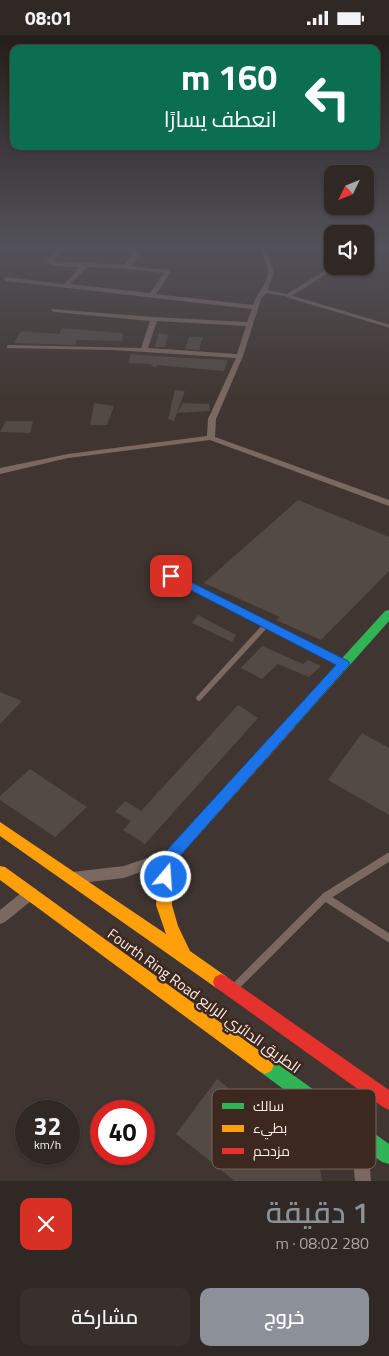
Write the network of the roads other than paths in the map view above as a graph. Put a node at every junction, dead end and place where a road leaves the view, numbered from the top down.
1 (182, 298) edge
2 (260, 298) edge
3 (296, 298) edge
4 (255, 307) junction
5 (54, 310) dead end
6 (154, 319) junction
7 (250, 324) junction
8 (389, 326) edge
9 (9, 347) dead end
10 (144, 350) junction
11 (240, 356) junction
12 (211, 439) junction
13 (0, 471) edge
14 (389, 503) edge
15 (171, 576) dead end
16 (389, 614) edge
17 (266, 625) junction
18 (344, 664) junction
19 (199, 698) dead end
20 (0, 828) edge
21 (172, 854) junction
22 (389, 857) edge
23 (0, 872) edge
24 (72, 877) junction
25 (31, 893) junction
26 (325, 897) junction
27 (0, 918) edge
28 (389, 937) edge
29 (183, 955) junction
30 (232, 989) junction
31 (300, 1089) edge
32 (372, 1089) edge
33 (376, 1092) edge
34 (389, 1101) edge
35 (376, 1145) edge
36 (389, 1155) edge

1 - 4 street
2 - 4 street
3 - 8 lane
4 - 7 street
5 - 6 street
6 - 7 street
6 - 10 street
7 - 11 street
9 - 10 street
10 - 11 street
11 - 12 street
12 - 13 street
12 - 14 street
15 - 17 lane
16 - 18 main road
17 - 18 lane
17 - 19 lane
18 - 21 main road
20 - 24 main road, Fourth Ring Road الطريق الدائري الرابع
21 - 24 street
21 - 29 main road
22 - 26 lane
23 - 25 main road, Fourth Ring Road الطريق الدائري الرابع
24 - 29 main road, Fourth Ring Road الطريق الدائري الرابع
25 - 27 street
25 - 31 main road, Fourth Ring Road الطريق الدائري الرابع
26 - 28 lane
26 - 30 lane
29 - 30 main road, Fourth Ring Road الطريق الدائري الرابع
30 - 32 main road, Fourth Ring Road الطريق الدائري الرابع
33 - 34 main road, Fourth Ring Road الطريق الدائري الرابع
35 - 36 main road, Fourth Ring Road الطريق الدائري الرابع

